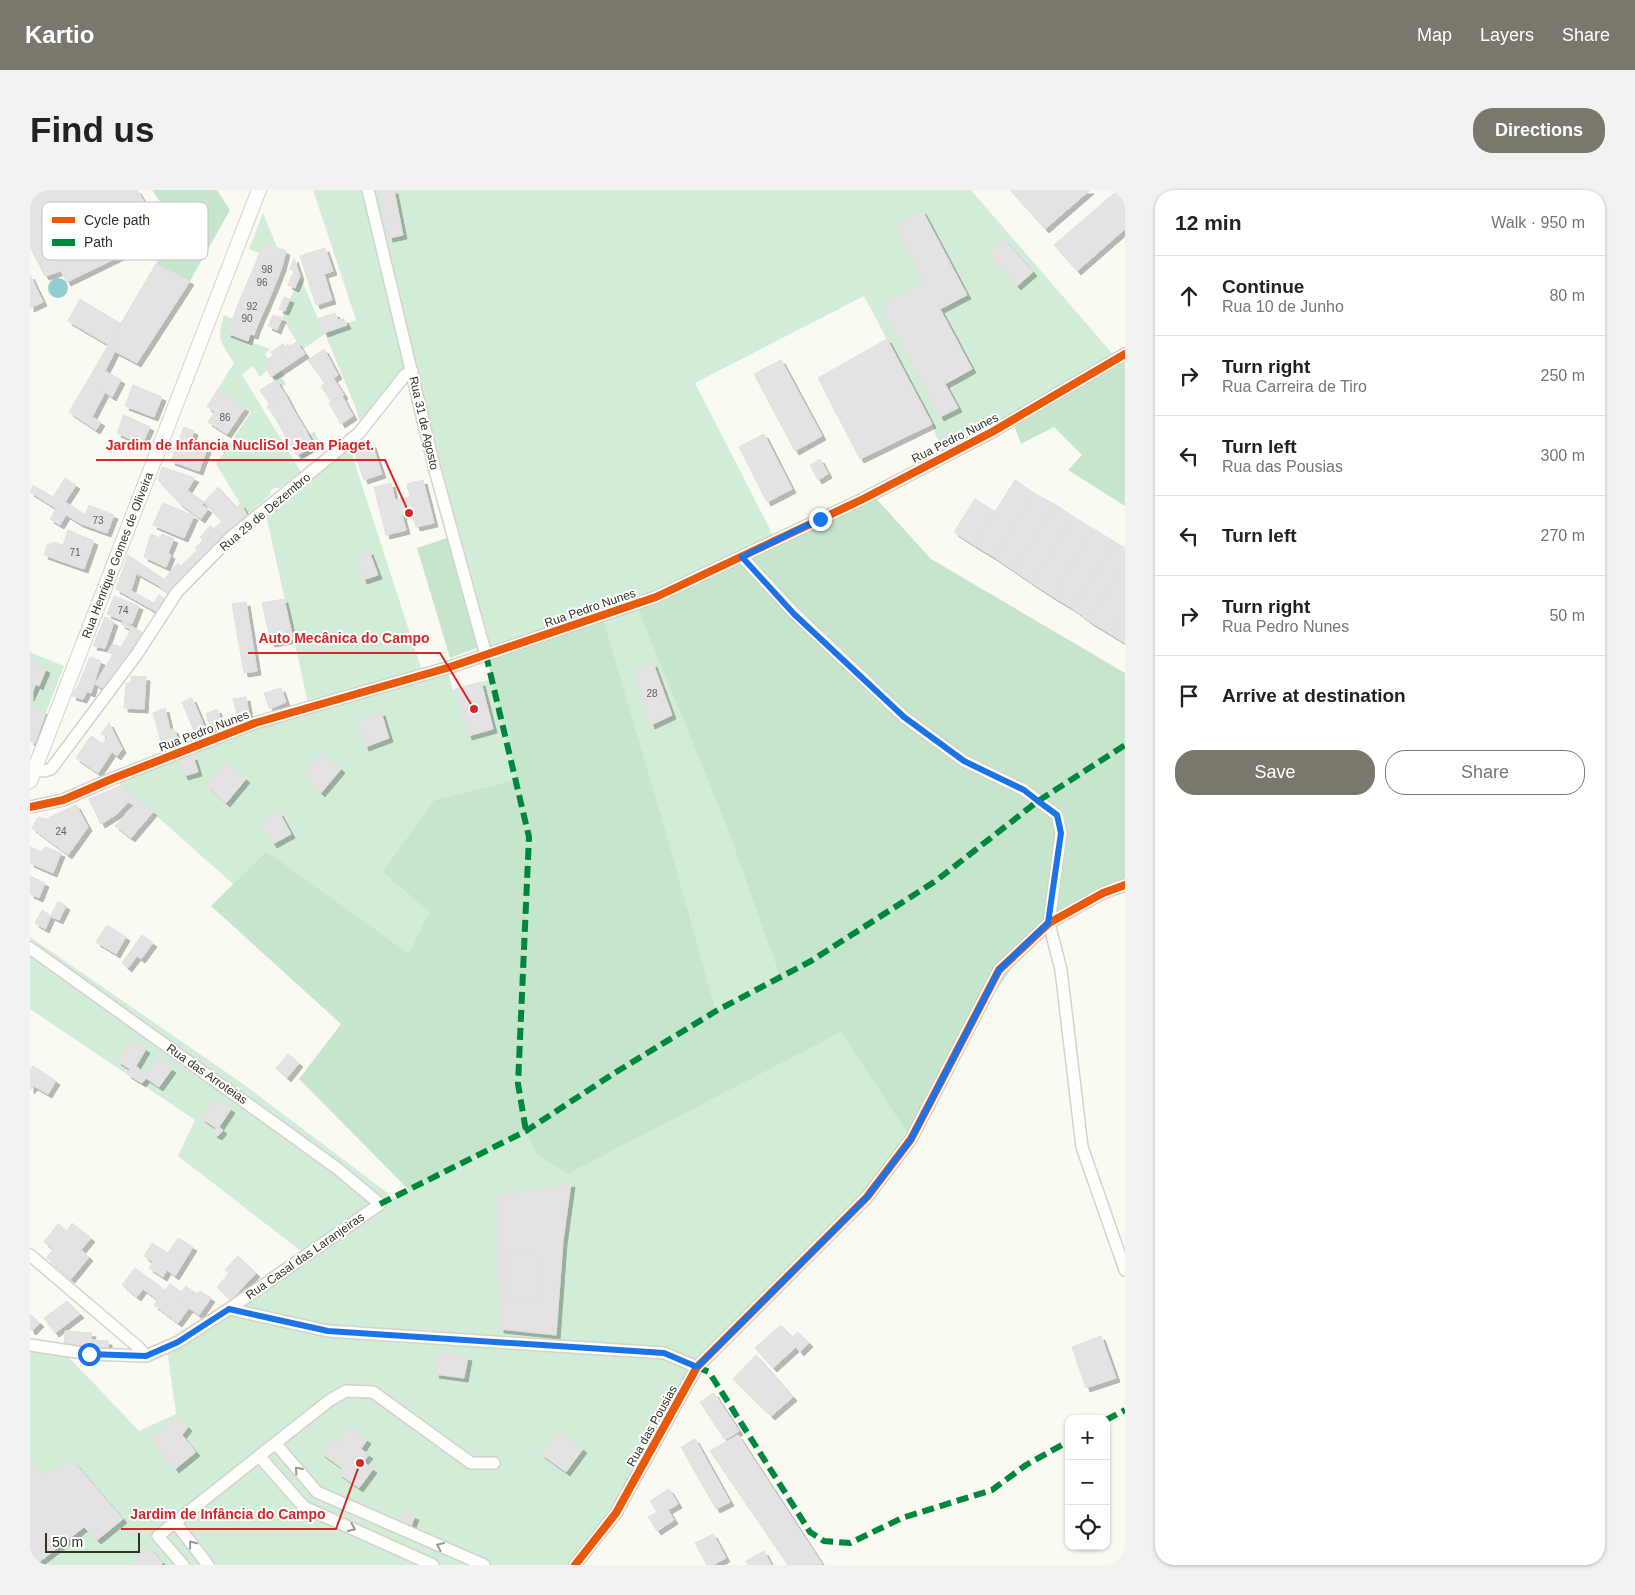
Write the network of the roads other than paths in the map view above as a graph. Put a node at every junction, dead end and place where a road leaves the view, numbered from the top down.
1 (259, 190) edge
2 (368, 190) edge
3 (1125, 354) edge
4 (412, 371) junction
5 (742, 557) junction
6 (486, 655) junction
7 (32, 776) edge
8 (30, 807) edge
9 (1125, 886) edge
10 (1048, 923) junction
11 (30, 948) edge
12 (380, 1204) joint
13 (30, 1256) edge
14 (1125, 1270) edge
15 (229, 1309) junction
16 (30, 1345) edge
17 (146, 1356) junction
18 (697, 1367) junction
19 (276, 1444) junction
20 (260, 1457) junction
21 (494, 1463) dead end
22 (175, 1522) junction
23 (183, 1565) edge
24 (208, 1565) edge
25 (433, 1565) edge
26 (484, 1565) edge
27 (575, 1565) edge

1 - 7 street, Rua Henrique Gomes de Oliveira
2 - 4 street, Rua 31 de Agosto
3 - 5 street, Rua Pedro Nunes
4 - 6 street, Rua 31 de Agosto
4 - 7 street, Rua 29 de Dezembro
5 - 6 street, Rua Pedro Nunes
5 - 10 street
6 - 8 street, Rua Pedro Nunes
9 - 10 street, Rua das Pousias
10 - 14 street
10 - 18 street, Rua das Pousias
11 - 12 street, Rua das Arroteias
12 - 15 street, Rua Casal das Laranjeiras
13 - 17 street
15 - 17 street, Rua Casal das Laranjeiras
15 - 18 street
16 - 17 street
18 - 27 street, Rua das Pousias
19 - 20 street
19 - 21 street
26 -> 19 street
20 - 22 street
20 -> 25 street
22 - 23 street
24 -> 22 street

